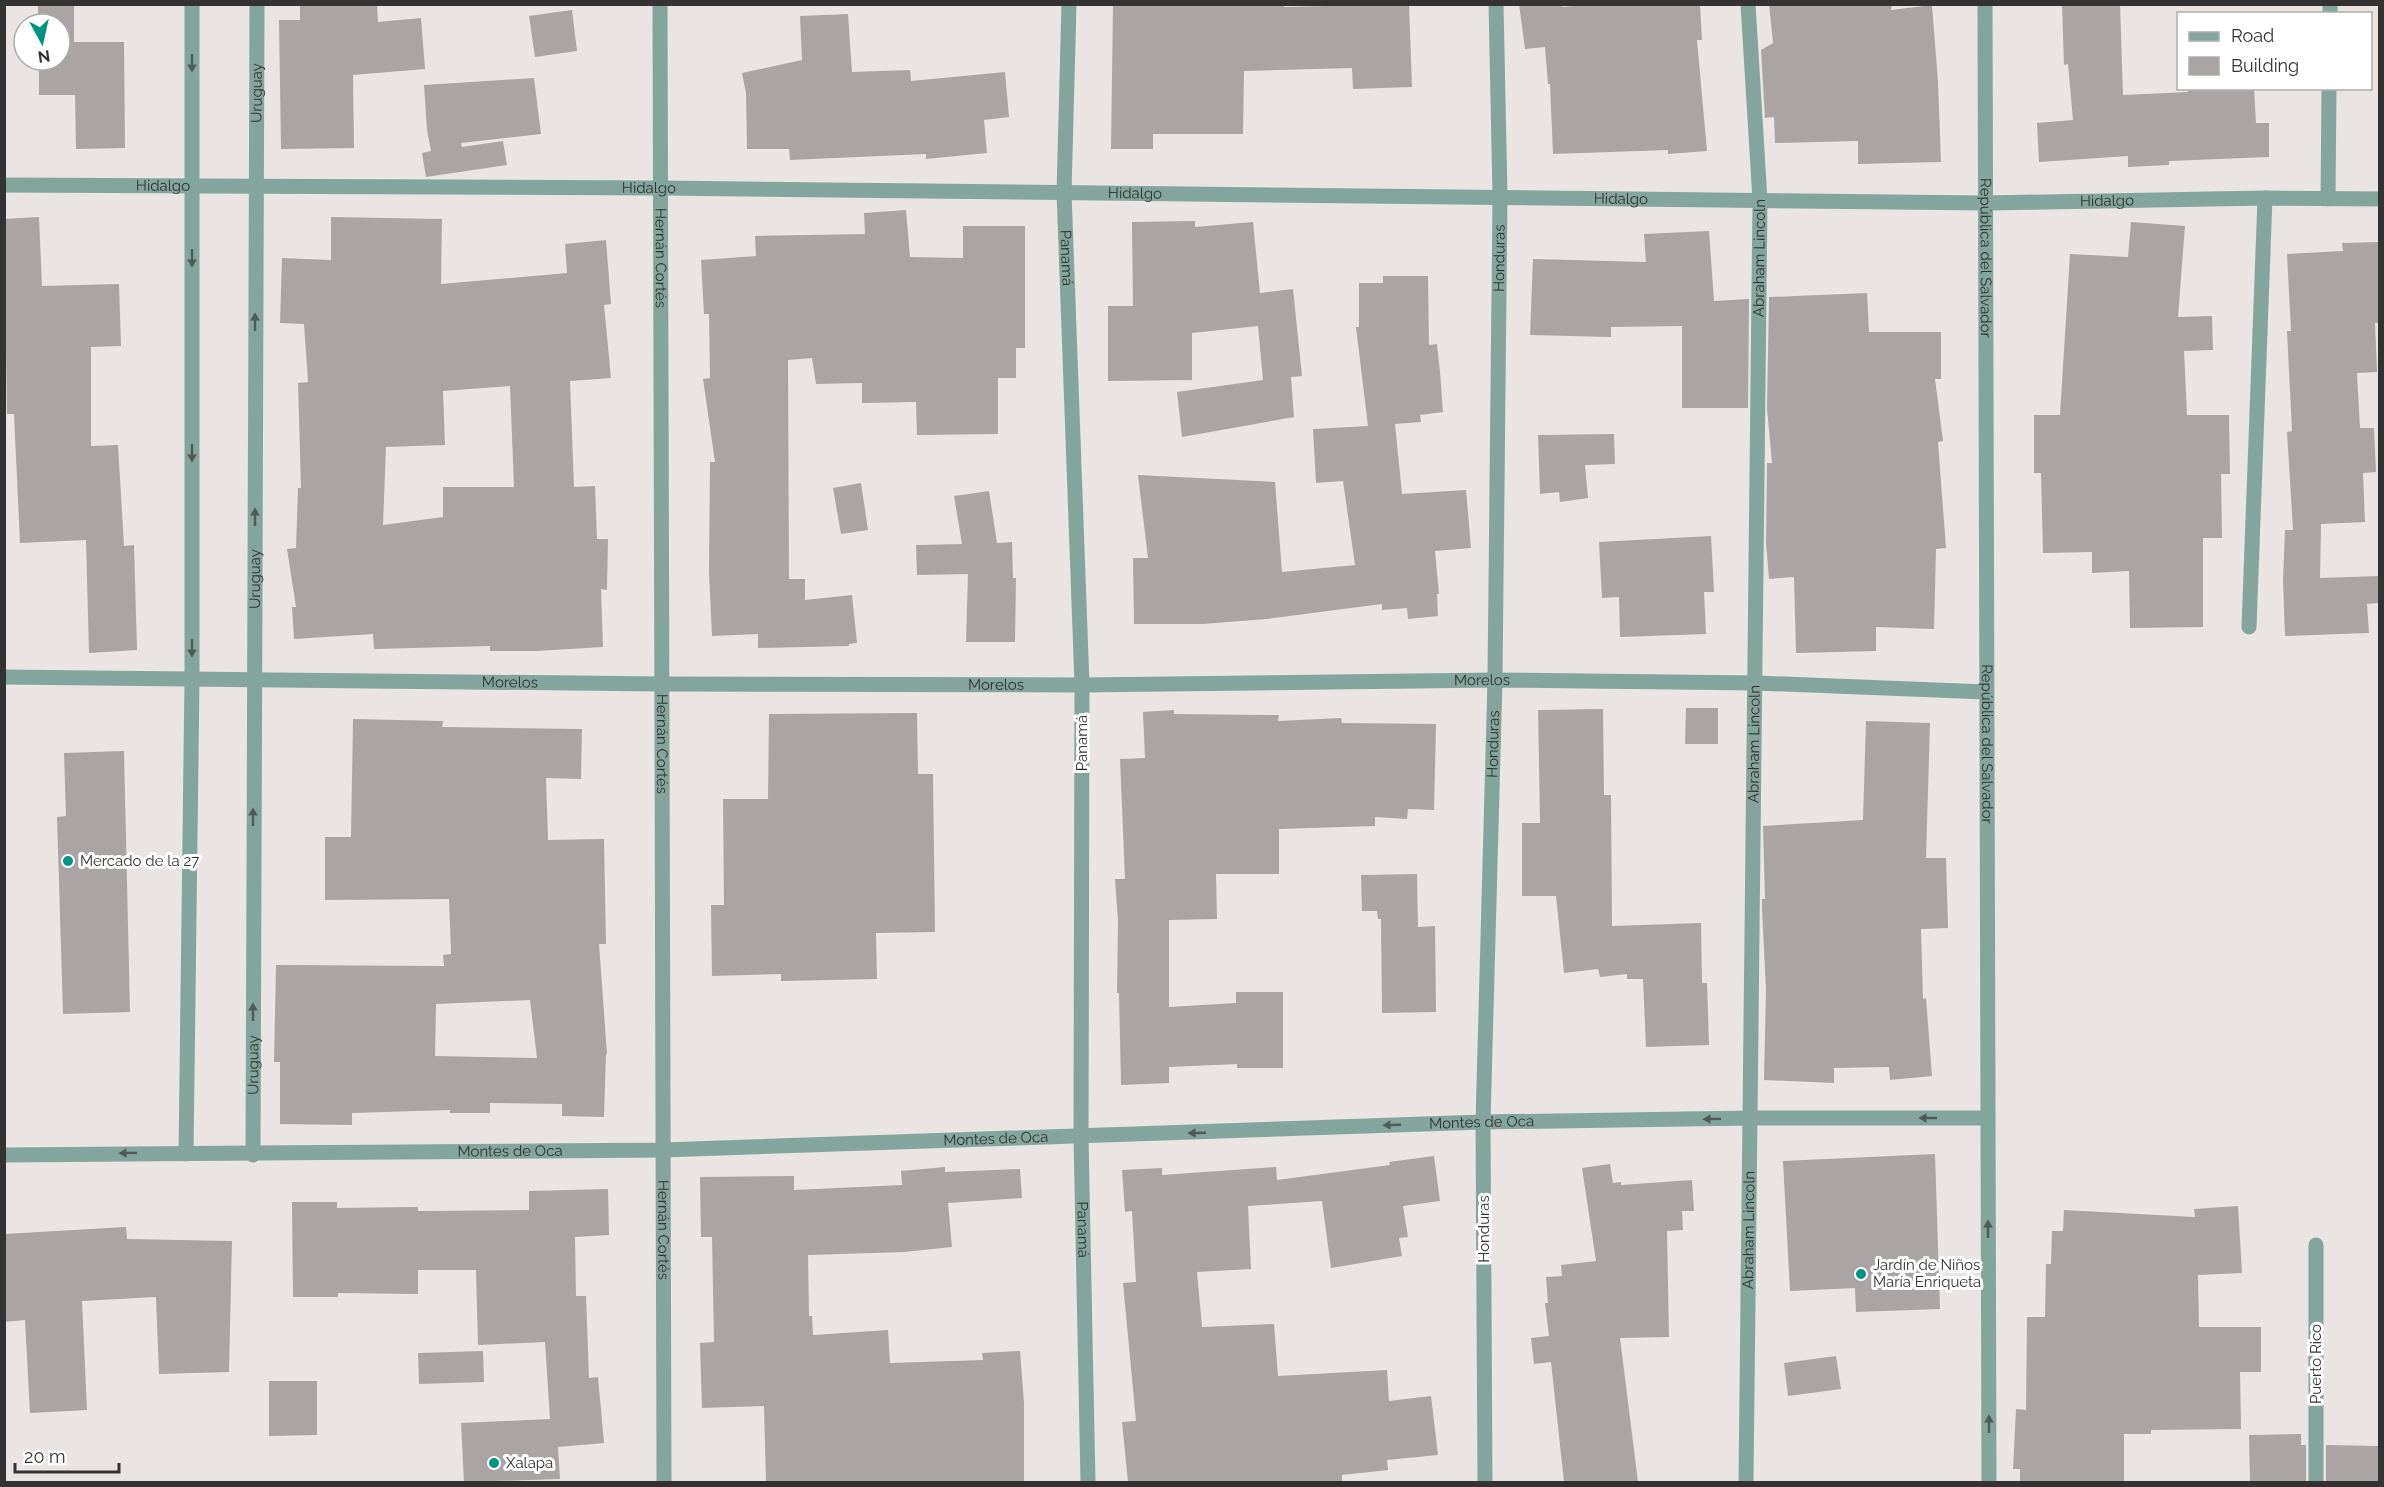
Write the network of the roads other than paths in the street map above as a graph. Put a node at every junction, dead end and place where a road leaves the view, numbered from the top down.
1 (192, 4) edge
2 (257, 4) edge
3 (660, 4) edge
4 (1069, 4) edge
5 (1496, 4) edge
6 (1748, 4) edge
7 (1984, 4) edge
8 (2329, 90) edge
9 (192, 184) junction
10 (4, 185) edge
11 (256, 185) junction
12 (661, 188) junction
13 (1064, 192) junction
14 (1500, 196) junction
15 (2265, 198) junction
16 (2328, 199) junction
17 (2379, 199) edge
18 (1760, 200) junction
19 (1985, 203) junction
20 (2249, 627) dead end
21 (4, 677) edge
22 (192, 679) junction
23 (254, 679) junction
24 (1495, 680) junction
25 (1756, 683) junction
26 (662, 684) junction
27 (1082, 686) junction
28 (1986, 692) junction
29 (1750, 1118) junction
30 (1987, 1118) junction
31 (1483, 1122) junction
32 (1081, 1137) junction
33 (663, 1150) junction
34 (186, 1154) junction
35 (4, 1155) edge
36 (253, 1155) junction
37 (2316, 1245) dead end
38 (664, 1482) edge
39 (1088, 1482) edge
40 (1485, 1482) edge
41 (1746, 1482) edge
42 (1989, 1482) edge
43 (2316, 1482) edge

1 -> 9 street
2 - 11 street, Uruguay
3 - 12 street, Hernán Cortés
4 - 13 street, Panamá
5 - 14 street, Honduras
6 - 18 street, Abraham Lincoln
7 - 19 street, República del Salvador
8 - 16 street
9 - 10 street, Hidalgo
9 - 11 street, Hidalgo
9 -> 22 street
11 - 12 street, Hidalgo
23 -> 11 street, Uruguay
12 - 13 street, Hidalgo
12 - 26 street, Hernán Cortés
13 - 14 street, Hidalgo
13 - 27 street, Panamá
14 - 18 street, Hidalgo
14 - 24 street, Honduras
15 - 16 street, Hidalgo
15 - 19 street, Hidalgo
15 - 20 street
16 - 17 street, Hidalgo
18 - 19 street, Hidalgo
18 - 25 street, Abraham Lincoln
19 - 28 street, República del Salvador
21 - 22 street, Morelos
22 - 23 street, Morelos
22 - 34 street
23 - 26 street, Morelos
36 -> 23 street, Uruguay
24 - 25 street, Morelos
24 - 27 street, Morelos
24 - 31 street, Honduras
25 - 28 street, Morelos
25 - 29 street, Abraham Lincoln
26 - 27 street, Morelos
26 - 33 street, Hernán Cortés
27 - 32 street, Panamá
28 - 30 street, República del Salvador
30 -> 29 street, Montes de Oca
29 -> 31 street, Montes de Oca
29 - 41 street, Abraham Lincoln
42 -> 30 street, República del Salvador
31 -> 32 street, Montes de Oca
31 - 40 street, Honduras
32 - 33 street, Montes de Oca
32 - 39 street, Panamá
33 - 36 street, Montes de Oca
33 - 38 street, Hernán Cortés
34 -> 35 street, Montes de Oca
34 - 36 street, Montes de Oca
37 - 43 street, Puerto Rico

